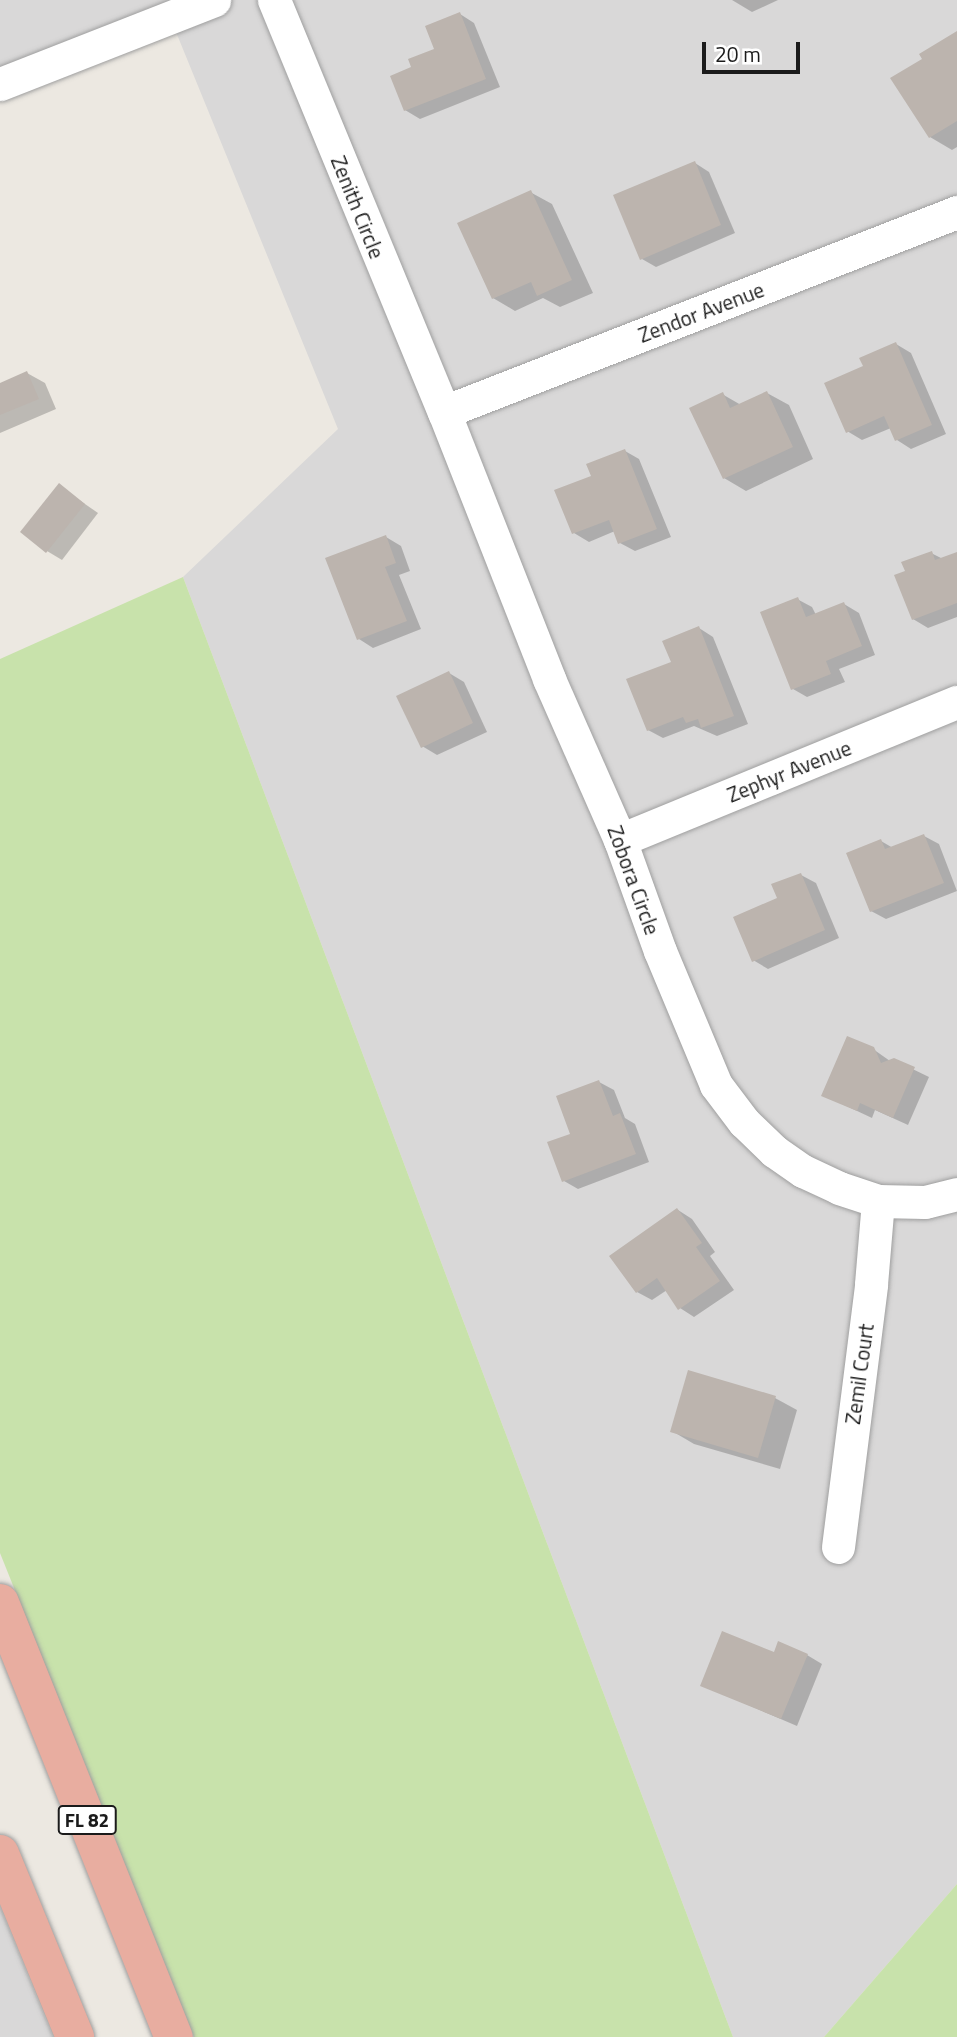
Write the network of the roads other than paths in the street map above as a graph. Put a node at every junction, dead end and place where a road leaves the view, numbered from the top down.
1 (214, 0) edge
2 (274, 0) edge
3 (0, 84) edge
4 (957, 212) edge
5 (444, 412) junction
6 (957, 702) edge
7 (620, 840) junction
8 (957, 1194) edge
9 (877, 1201) junction
10 (838, 1546) dead end
11 (0, 1604) edge
12 (0, 1854) edge
13 (75, 2037) edge
14 (174, 2037) edge

1 - 3 street
2 - 5 street, Zenith Circle
4 - 5 street, Zendor Avenue
5 - 7 street, Zobora Circle
6 - 7 street, Zephyr Avenue
7 - 9 street, Zobora Circle
8 - 9 street, Zobora Circle
9 - 10 street, Zemil Court
11 - 14 highway, FL 82
12 - 13 highway

